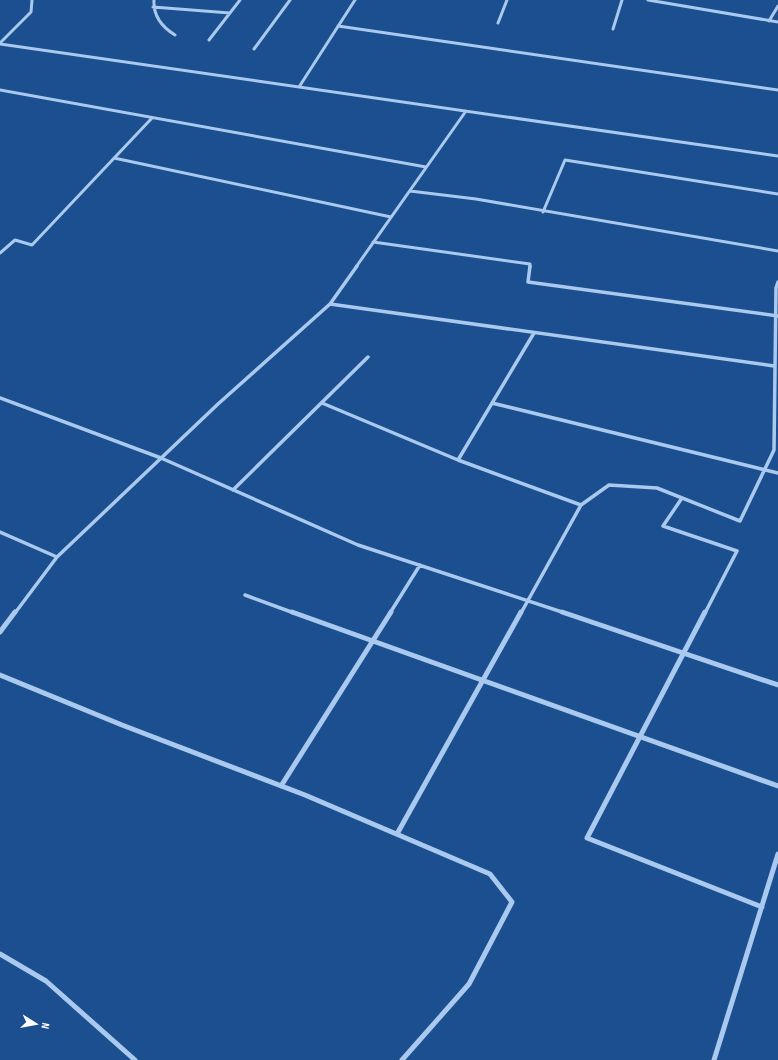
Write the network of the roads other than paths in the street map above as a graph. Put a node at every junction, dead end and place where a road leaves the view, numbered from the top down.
1 (32, 0) edge
2 (154, 0) edge
3 (240, 0) edge
4 (290, 0) edge
5 (355, 0) edge
6 (507, 0) edge
7 (622, 0) edge
8 (648, 0) edge
9 (778, 6) edge
10 (153, 7) junction
11 (230, 13) junction
12 (769, 21) junction
13 (778, 22) edge
14 (498, 23) dead end
15 (338, 26) junction
16 (613, 29) dead end
17 (174, 35) dead end
18 (209, 40) dead end
19 (0, 44) edge
20 (254, 49) dead end
21 (299, 87) junction
22 (0, 90) edge
23 (778, 90) edge
24 (466, 111) junction
25 (152, 118) junction
26 (778, 156) edge
27 (114, 158) junction
28 (426, 167) junction
29 (410, 191) junction
30 (778, 194) edge
31 (543, 212) junction
32 (391, 217) junction
33 (373, 242) junction
34 (778, 251) edge
35 (0, 253) edge
36 (778, 282) edge
37 (330, 304) junction
38 (777, 316) edge
39 (534, 333) junction
40 (368, 358) dead end
41 (774, 366) junction
42 (0, 398) edge
43 (492, 403) junction
44 (322, 404) junction
45 (161, 458) junction
46 (458, 460) junction
47 (765, 469) junction
48 (778, 472) edge
49 (233, 490) junction
50 (682, 498) junction
51 (581, 504) junction
52 (0, 532) edge
53 (57, 557) junction
54 (420, 564) junction
55 (245, 595) dead end
56 (528, 600) junction
57 (0, 632) edge
58 (372, 640) junction
59 (684, 654) junction
60 (0, 676) edge
61 (483, 680) junction
62 (778, 685) edge
63 (640, 737) junction
64 (281, 786) junction
65 (778, 786) edge
66 (396, 834) junction
67 (778, 854) edge
68 (762, 907) junction
69 (0, 954) edge
70 (135, 1060) edge
71 (402, 1060) edge
72 (714, 1060) edge

1 - 19 street
2 - 10 street
3 - 11 street
4 - 20 street
5 - 15 street
6 - 14 street
7 - 16 street
8 - 12 street
9 - 12 street
10 - 11 street
10 - 17 street
11 - 18 street
12 - 13 street
15 - 21 street
15 - 23 street
19 - 21 street
21 - 24 street
22 - 25 street
24 - 26 street
24 - 28 street
25 - 27 street
25 - 28 street
27 - 32 street
27 - 35 street
28 - 29 street
29 - 31 street
29 - 32 street
30 - 31 street
31 - 34 street
32 - 33 street
33 - 37 street
33 - 38 street
36 - 38 street
37 - 39 street
37 - 45 street
38 - 41 street
39 - 41 street
39 - 43 street
40 - 44 street
41 - 47 street
42 - 45 street
43 - 46 street
43 - 47 street
44 - 46 street
44 - 49 street
45 - 49 street
45 - 53 street
46 - 51 street
47 - 48 street
47 - 50 street
49 - 54 street
50 - 51 street
50 - 59 street
51 - 56 street
52 - 53 street
53 - 57 street
54 - 56 street
54 - 58 street
55 - 58 street
56 - 59 street
56 - 61 street
58 - 61 street
58 - 64 street
59 - 62 street
59 - 63 street
60 - 64 street
61 - 63 street
61 - 66 street
63 - 65 street
63 - 68 street
64 - 66 street
66 - 71 street
67 - 68 street
68 - 72 street
69 - 70 street

